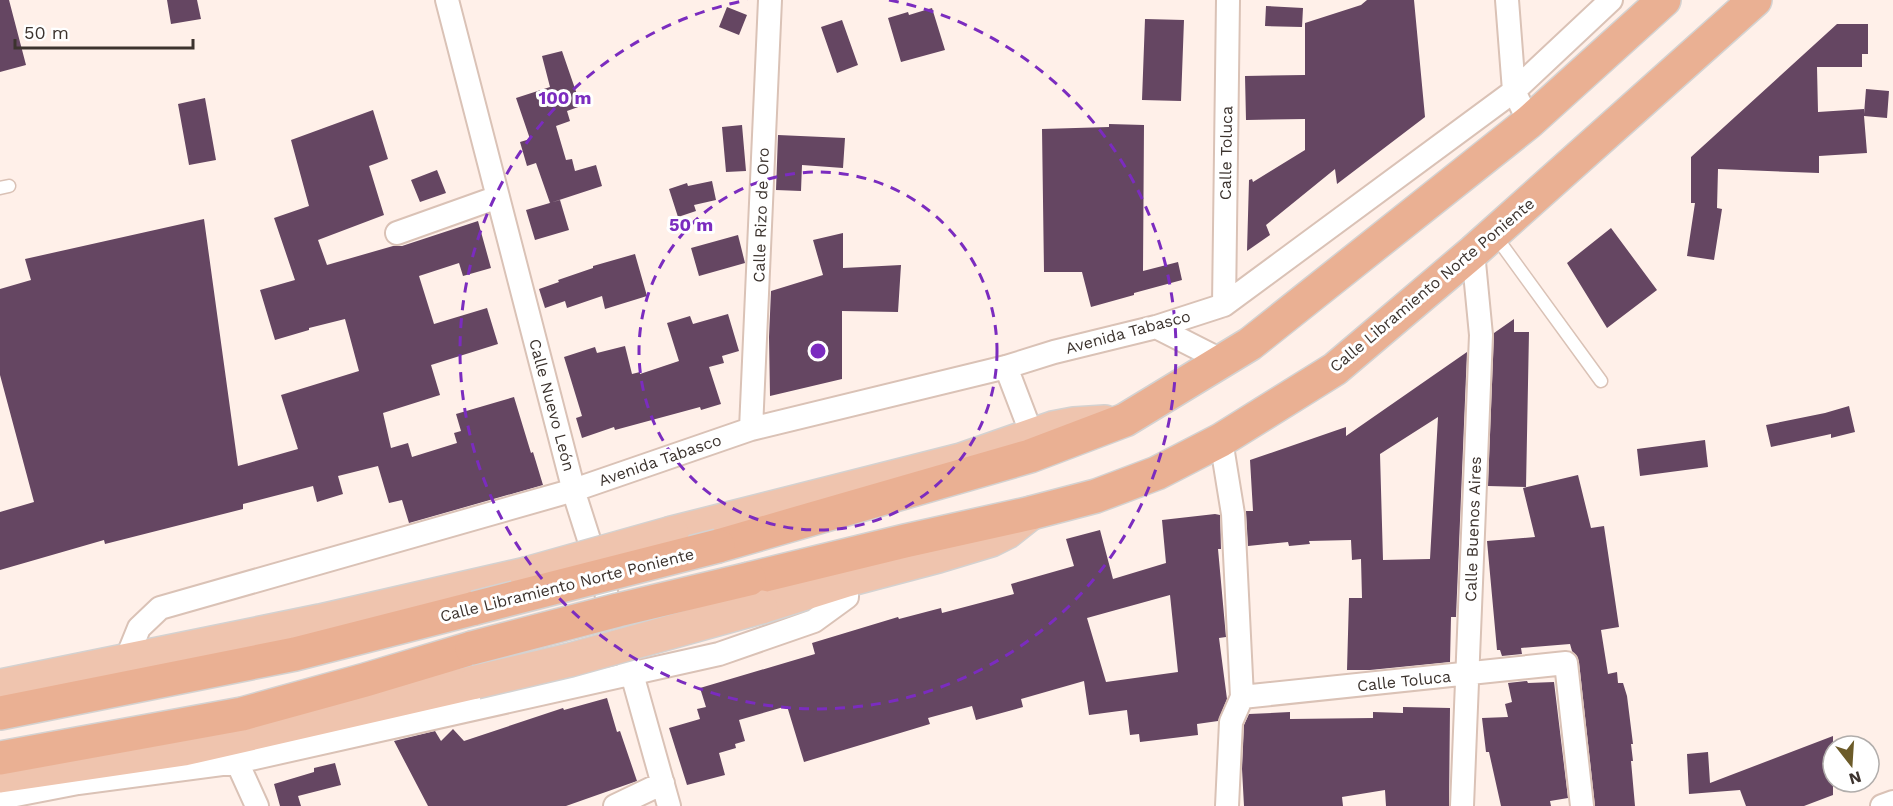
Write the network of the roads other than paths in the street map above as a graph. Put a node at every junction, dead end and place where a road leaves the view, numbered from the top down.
1 (447, 0) edge
2 (770, 0) edge
3 (1228, 0) edge
4 (1507, 0) edge
5 (1611, 0) edge
6 (1664, 0) edge
7 (1755, 0) edge
8 (1514, 91) junction
9 (1529, 122) junction
10 (498, 197) junction
11 (396, 233) dead end
12 (1483, 243) junction
13 (1224, 306) junction
14 (1156, 327) junction
15 (1223, 361) junction
16 (1006, 367) junction
17 (1601, 381) dead end
18 (1125, 420) junction
19 (751, 429) junction
20 (1032, 435) junction
21 (1221, 440) junction
22 (574, 490) junction
23 (1031, 513) junction
24 (847, 580) junction
25 (755, 593) junction
26 (126, 660) junction
27 (632, 674) junction
28 (1466, 674) junction
29 (0, 686) edge
30 (1242, 697) junction
31 (0, 713) edge
32 (0, 758) edge
33 (237, 762) junction
34 (0, 776) edge
35 (663, 783) junction
36 (0, 799) edge
37 (1893, 802) edge
38 (4, 806) edge
39 (257, 806) edge
40 (615, 806) edge
41 (669, 806) edge
42 (1227, 806) edge
43 (1462, 806) edge
44 (1582, 806) edge
45 (1882, 806) edge

1 - 10 street, Calle Nuevo León
2 - 19 street, Calle Rizo de Oro
3 - 13 street, Calle Toluca
4 - 8 street
5 - 8 street, Avenida Tabasco
6 - 9 highway, Calle Libramiento Norte Poniente
7 - 12 highway, Calle Libramiento Norte Poniente
8 - 9 street
8 - 13 street, Avenida Tabasco
9 - 15 highway, Calle Libramiento Norte Poniente
10 - 11 street
10 - 22 street, Calle Nuevo León
12 - 17 lane
12 - 21 highway, Calle Libramiento Norte Poniente
12 - 28 street, Calle Buenos Aires
13 - 14 street, Avenida Tabasco
14 - 15 street
14 - 16 street, Avenida Tabasco
15 - 18 highway, Calle Libramiento Norte Poniente
16 - 19 street, Avenida Tabasco
16 - 20 street
18 - 20 main road, Calle Libramiento Norte Poniente
18 - 31 highway, Calle Libramiento Norte Poniente, bridge
19 - 22 street, Avenida Tabasco
20 - 26 main road, Calle Libramiento Norte Poniente, bridge
21 - 23 highway, Calle Libramiento Norte Poniente
21 - 30 street
22 - 26 street, Avenida Tabasco
22 - 27 street, Calle Nuevo León
23 - 24 main road, Calle Libramiento Norte Poniente
23 - 25 highway, Calle Libramiento Norte Poniente
24 - 25 main road, Calle Libramiento Norte Poniente
24 - 27 street
25 - 32 highway, Calle Libramiento Norte Poniente, bridge
25 - 34 main road, Calle Libramiento Norte Poniente, bridge
26 - 29 main road, Calle Libramiento Norte Poniente
27 - 33 street
27 - 35 street, Calle Nuevo León
28 - 30 street, Calle Toluca
28 - 43 street, Calle Buenos Aires
28 - 44 street, Calle Toluca
30 - 42 street
33 - 36 street
33 - 39 street
35 - 40 street
35 - 41 street, Calle Nuevo León
36 - 38 street
37 - 45 street

